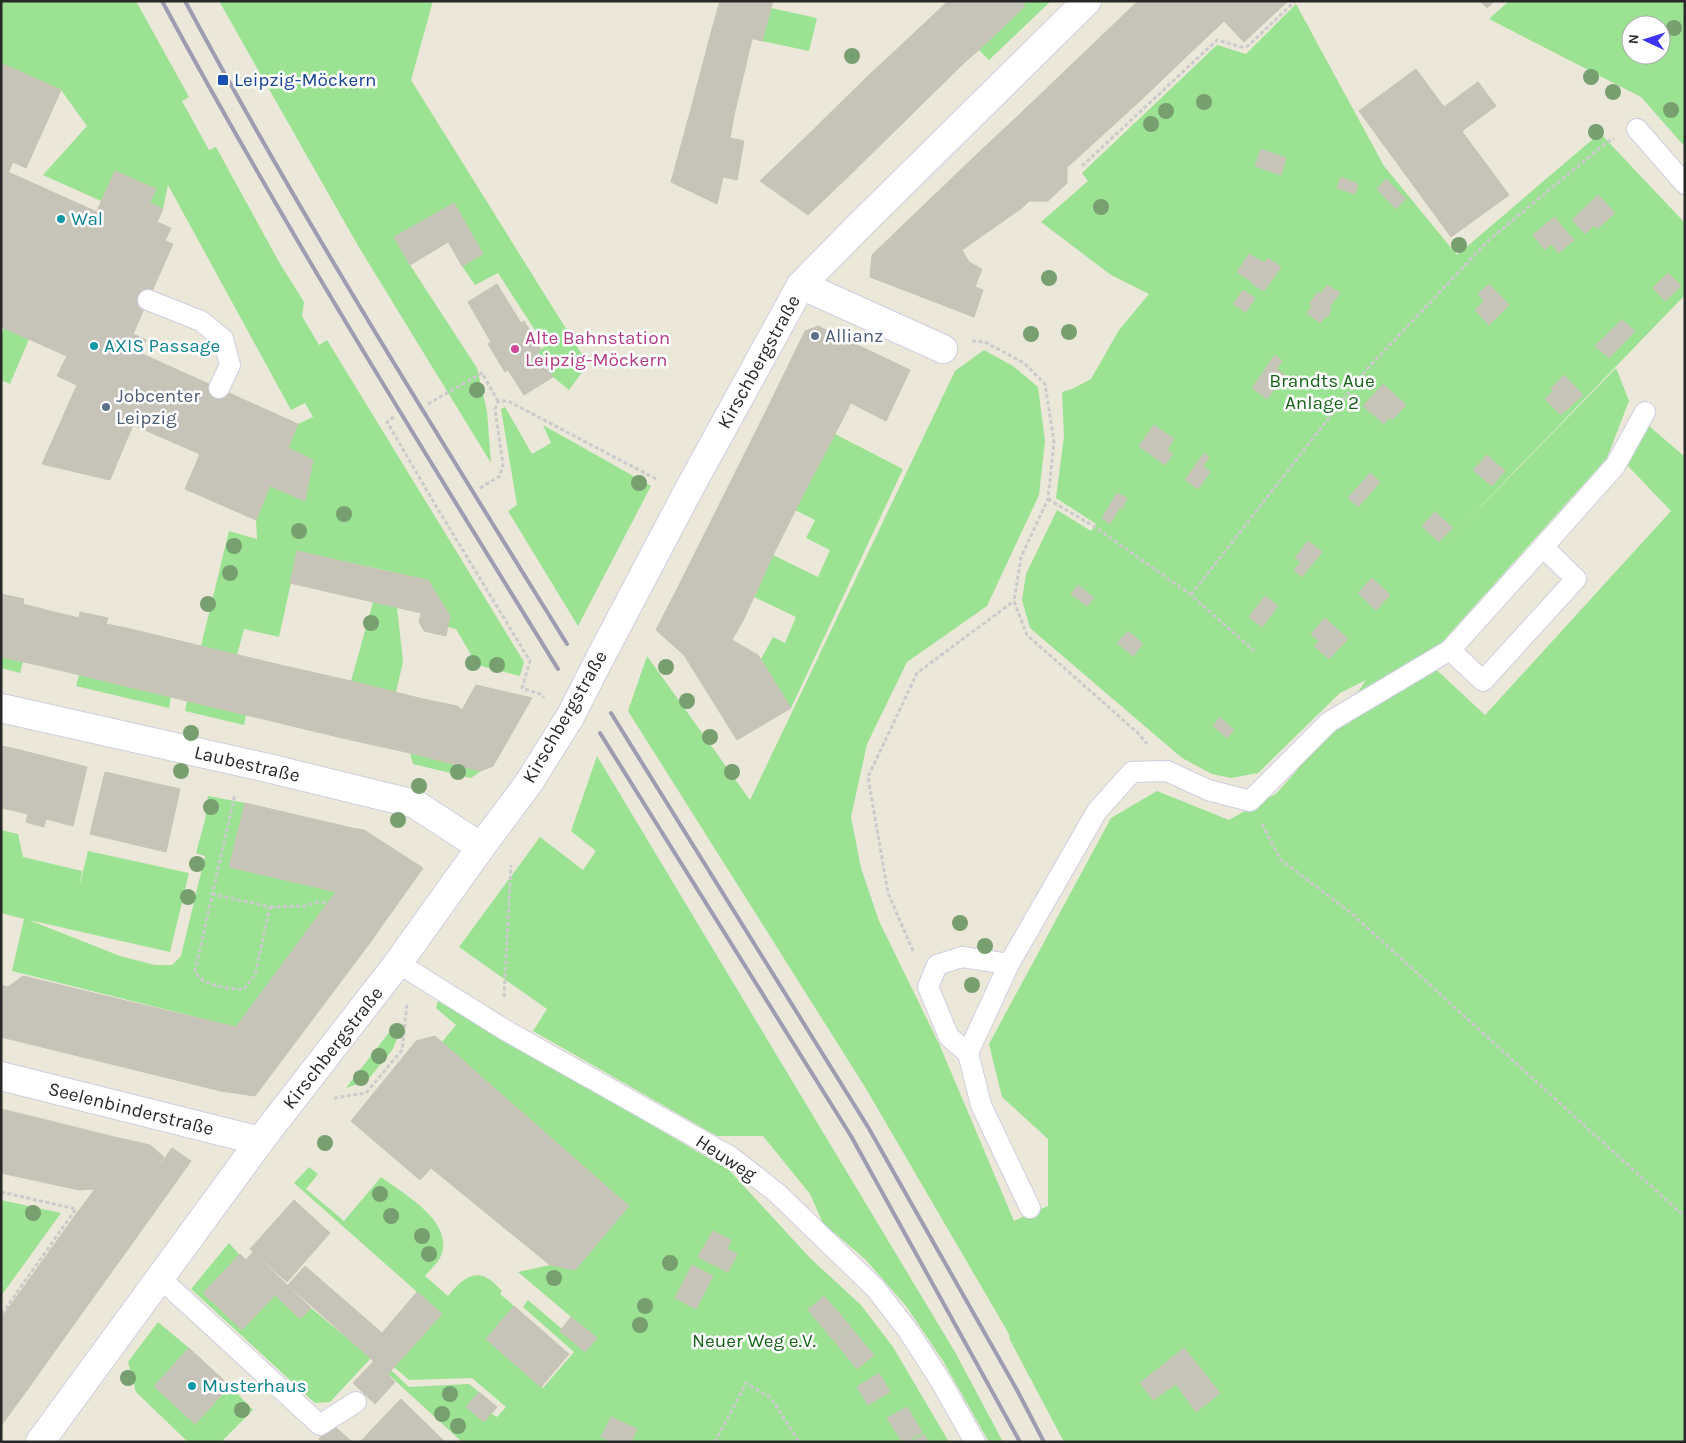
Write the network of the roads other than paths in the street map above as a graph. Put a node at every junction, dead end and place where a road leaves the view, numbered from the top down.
1 (1087, 1) edge
2 (1637, 129) road end
3 (1685, 184) edge
4 (801, 285) junction
5 (148, 300) dead end
6 (943, 349) dead end
7 (219, 388) dead end
8 (1645, 412) dead end
9 (1543, 547) junction
10 (1450, 650) junction
11 (1, 708) edge
12 (481, 847) junction
13 (398, 963) junction
14 (1010, 964) junction
15 (968, 1053) junction
16 (1, 1076) edge
17 (260, 1141) junction
18 (1030, 1208) dead end
19 (160, 1278) junction
20 (356, 1402) dead end
21 (40, 1442) edge
22 (975, 1442) edge

1 - 4 street, Kirschbergstraße
2 - 3 lane
4 - 6 street
4 - 12 street, Kirschbergstraße, bridge
5 - 7 lane
8 - 9 lane
9 - 10 lane
9 - 10 lane
10 - 14 lane
11 - 12 street, Laubestraße
12 - 13 street, Kirschbergstraße
13 - 17 street, Kirschbergstraße
13 - 22 lane, Heuweg
14 - 15 lane
14 - 15 lane
15 - 18 lane
16 - 17 street, Seelenbinderstraße
17 - 19 street, Kirschbergstraße
19 - 20 lane
19 - 21 street, Kirschbergstraße

